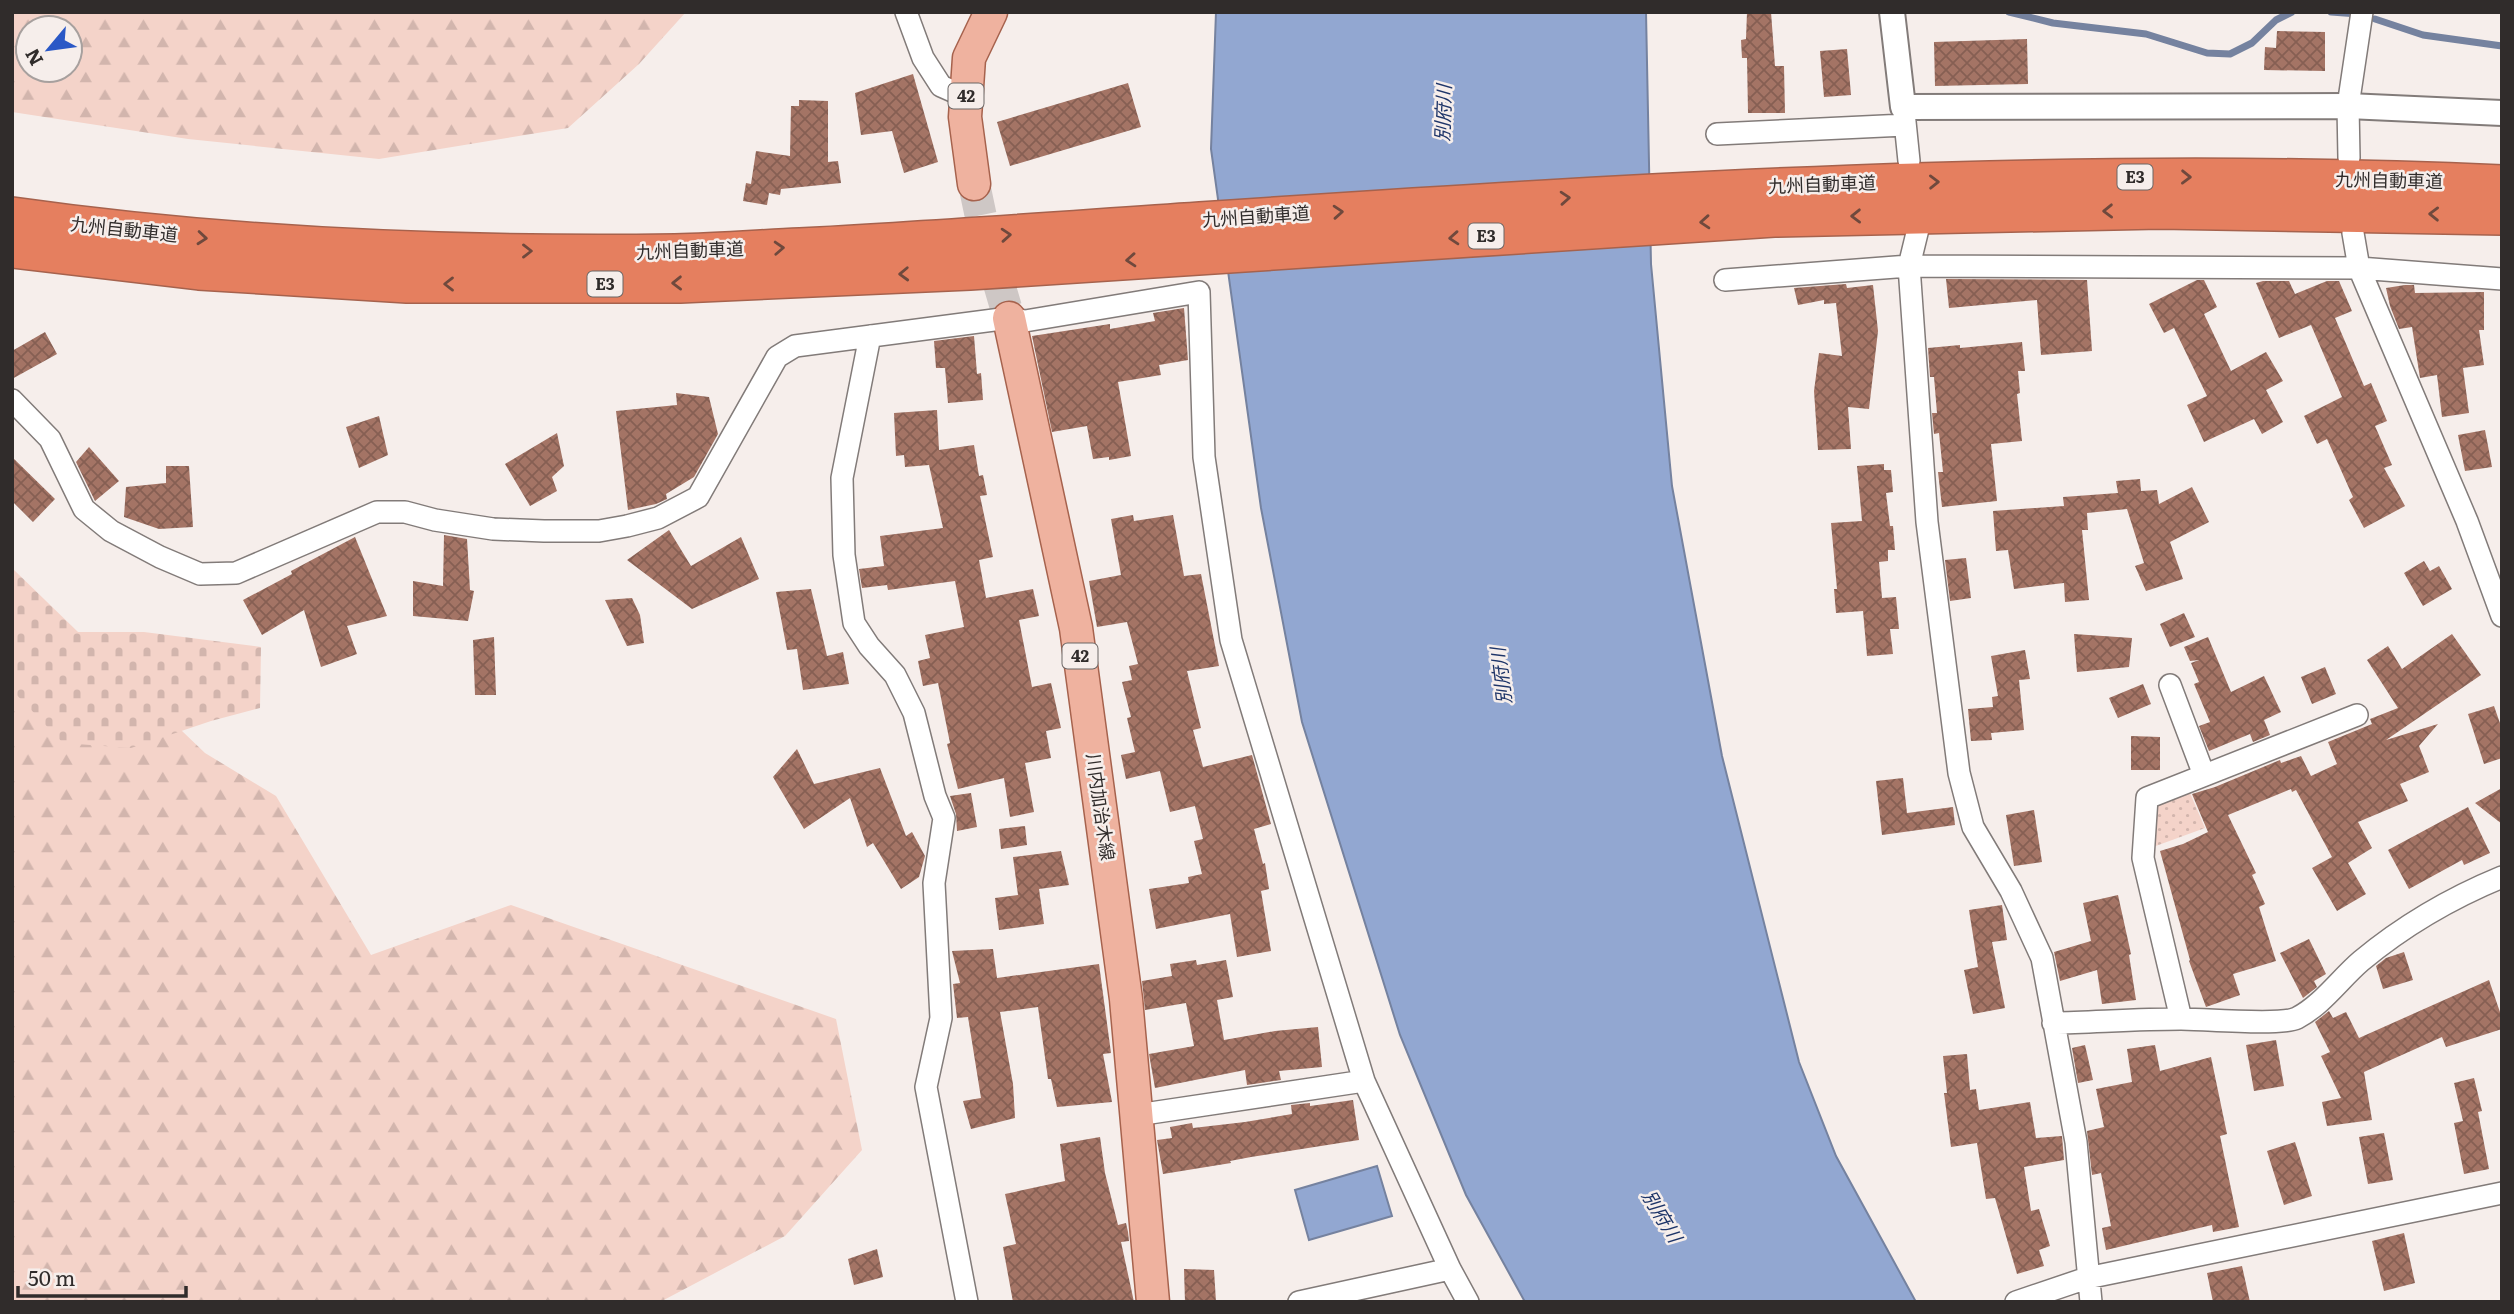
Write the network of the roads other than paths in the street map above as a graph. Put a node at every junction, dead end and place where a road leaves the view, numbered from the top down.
1 (906, 12) edge
2 (991, 12) edge
3 (1892, 12) edge
4 (2362, 12) edge
5 (966, 97) junction
6 (2348, 106) junction
7 (2502, 113) edge
8 (1904, 116) junction
9 (1717, 134) dead end
10 (2349, 158) dead end
11 (1909, 161) dead end
12 (974, 184) tunnel mouth
13 (2502, 184) edge
14 (1771, 202) junction
15 (12, 216) edge
16 (2502, 216) edge
17 (1918, 229) dead end
18 (2353, 233) dead end
19 (1198, 238) junction
20 (12, 249) edge
21 (1909, 266) junction
22 (2359, 268) junction
23 (2502, 279) edge
24 (1725, 280) dead end
25 (1009, 318) junction
26 (870, 336) junction
27 (12, 400) edge
28 (2502, 616) edge
29 (2170, 685) dead end
30 (2357, 715) dead end
31 (2204, 775) junction
32 (2502, 877) edge
33 (2181, 1019) junction
34 (2053, 1023) junction
35 (1364, 1081) junction
36 (1137, 1115) junction
37 (2502, 1193) edge
38 (1450, 1269) junction
39 (2087, 1278) junction
40 (967, 1302) edge
41 (1153, 1302) edge
42 (1299, 1302) edge
43 (1468, 1302) edge
44 (2016, 1302) edge
45 (2091, 1302) edge

1 - 5 street
2 - 5 main road, 42
3 - 8 street
4 - 6 street
5 - 12 main road, 42
6 - 7 street
6 - 8 street
6 - 10 street
8 - 9 street
8 - 11 street
14 -> 13 highway, 九州自動車道 / E3
16 -> 14 highway, 九州自動車道 / E3
14 - 19 highway, 九州自動車道 / E3
15 -> 19 highway, 九州自動車道 / E3
17 - 21 street
18 - 22 street
19 -> 20 highway, 九州自動車道 / E3
21 - 22 street
21 - 24 street
21 - 34 street
22 - 23 street
22 - 28 street
25 - 26 street
25 - 35 street
25 - 36 main road, 川内加治木線 / 42
26 - 27 street
26 - 40 street
29 - 31 street
30 - 31 street
31 - 33 street
32 - 33 street
33 - 34 street
34 - 39 street
35 - 36 street
35 - 38 street
36 - 41 main road, 川内加治木線 / 42
37 - 39 street
38 - 42 street
38 - 43 street
39 - 44 street
39 - 45 street

